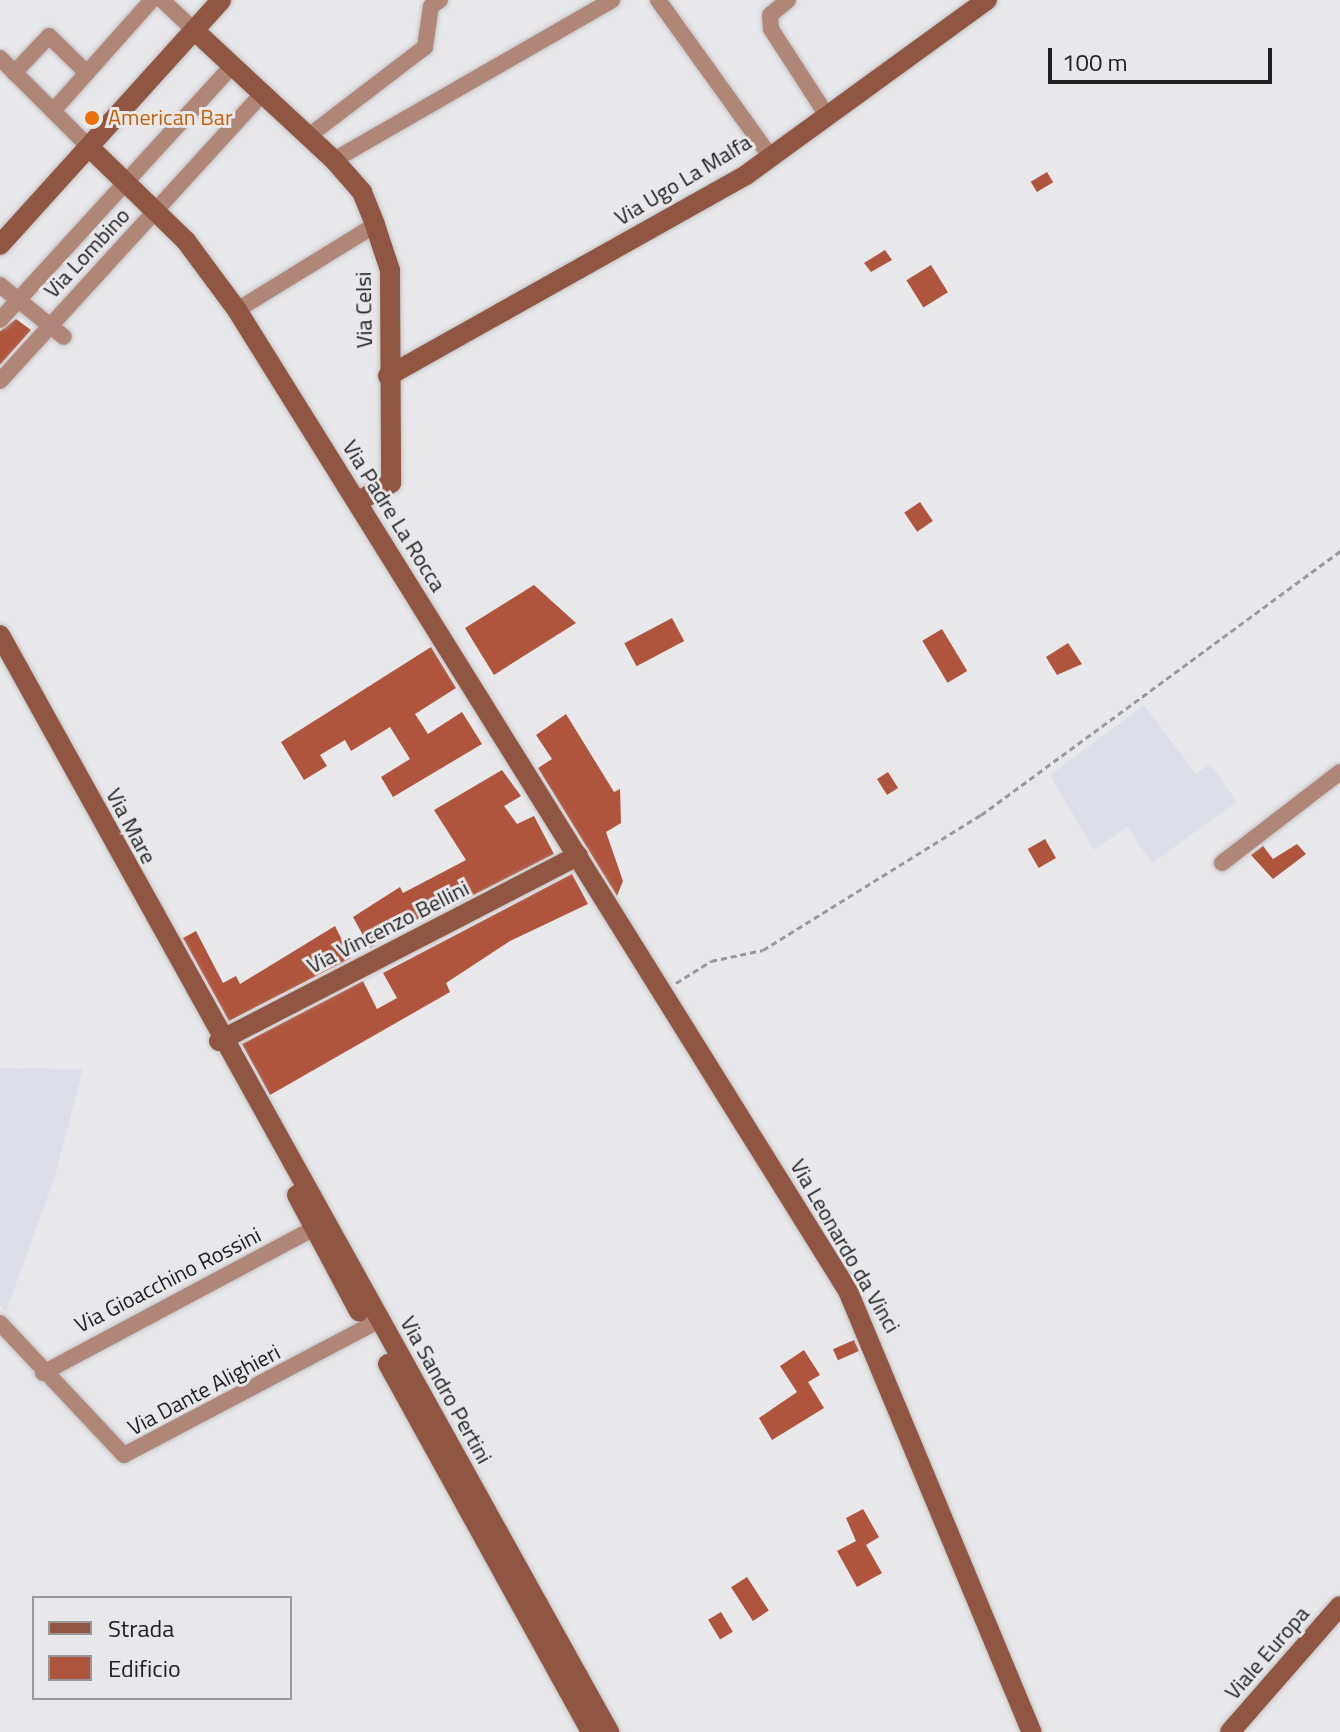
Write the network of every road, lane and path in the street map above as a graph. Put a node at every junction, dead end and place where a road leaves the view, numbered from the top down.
1 (152, 0) edge
2 (162, 0) edge
3 (221, 0) edge
4 (440, 0) edge
5 (612, 0) edge
6 (658, 0) edge
7 (788, 0) edge
8 (987, 0) edge
9 (194, 30) junction
10 (0, 58) edge
11 (233, 65) junction
12 (14, 73) junction
13 (87, 73) junction
14 (264, 92) junction
15 (53, 111) junction
16 (826, 114) junction
17 (310, 135) junction
18 (89, 147) junction
19 (770, 156) junction
20 (334, 160) junction
21 (125, 181) junction
22 (156, 210) junction
23 (375, 225) junction
24 (0, 245) edge
25 (0, 285) edge
26 (18, 298) junction
27 (237, 310) junction
28 (0, 320) edge
29 (50, 326) junction
30 (64, 337) dead end
31 (388, 376) junction
32 (0, 381) edge
33 (357, 502) junction
34 (1340, 551) edge
35 (0, 635) edge
36 (1340, 772) edge
37 (578, 856) junction
38 (1222, 863) dead end
39 (663, 992) junction
40 (219, 1041) junction
41 (321, 1225) junction
42 (0, 1323) edge
43 (374, 1324) junction
44 (43, 1373) junction
45 (1340, 1606) edge
46 (591, 1732) edge
47 (609, 1732) edge
48 (1032, 1732) edge
49 (1230, 1732) edge

1 - 13 street
2 - 9 street
3 - 9 street
4 - 17 street
5 - 20 street
6 - 19 street
7 - 16 street
8 - 16 street, Via Ugo La Malfa
9 - 11 street, Via Celsi
9 - 18 street
10 - 12 street
11 - 14 street, Via Celsi
11 - 21 street
12 - 13 street
12 - 15 street
13 - 15 street
14 - 17 street, Via Celsi
14 - 22 street, Via Lombino
15 - 18 street
16 - 19 street, Via Ugo La Malfa
17 - 20 street, Via Celsi
18 - 21 street, Via Padre La Rocca
18 - 24 street
19 - 31 street, Via Ugo La Malfa
20 - 23 street, Via Celsi
21 - 22 street, Via Padre La Rocca
21 - 26 street
22 - 27 street, Via Padre La Rocca
22 - 29 street, Via Lombino
23 - 27 street
23 - 31 street, Via Celsi
25 - 26 street
26 - 28 street
26 - 29 street
27 - 33 street, Via Padre La Rocca
29 - 30 street
29 - 32 street, Via Lombino
31 - 33 street, Via Celsi
33 - 37 street, Via Padre La Rocca
34 - 39 path
35 - 40 street, Via Mare
36 - 38 street
37 - 39 street, Via Leonardo da Vinci
37 - 40 street, Via Vincenzo Bellini
39 - 48 street, Via Leonardo da Vinci
40 - 41 street, Via Sandro Pertini
41 - 43 street, Via Sandro Pertini
41 - 44 street, Via Gioacchino Rossini
42 - 44 street, Via Dante Alighieri
43 - 44 street, Via Dante Alighieri
43 - 46 street, Via Sandro Pertini
43 - 47 street, Via Sandro Pertini
45 - 49 street, Viale Europa

